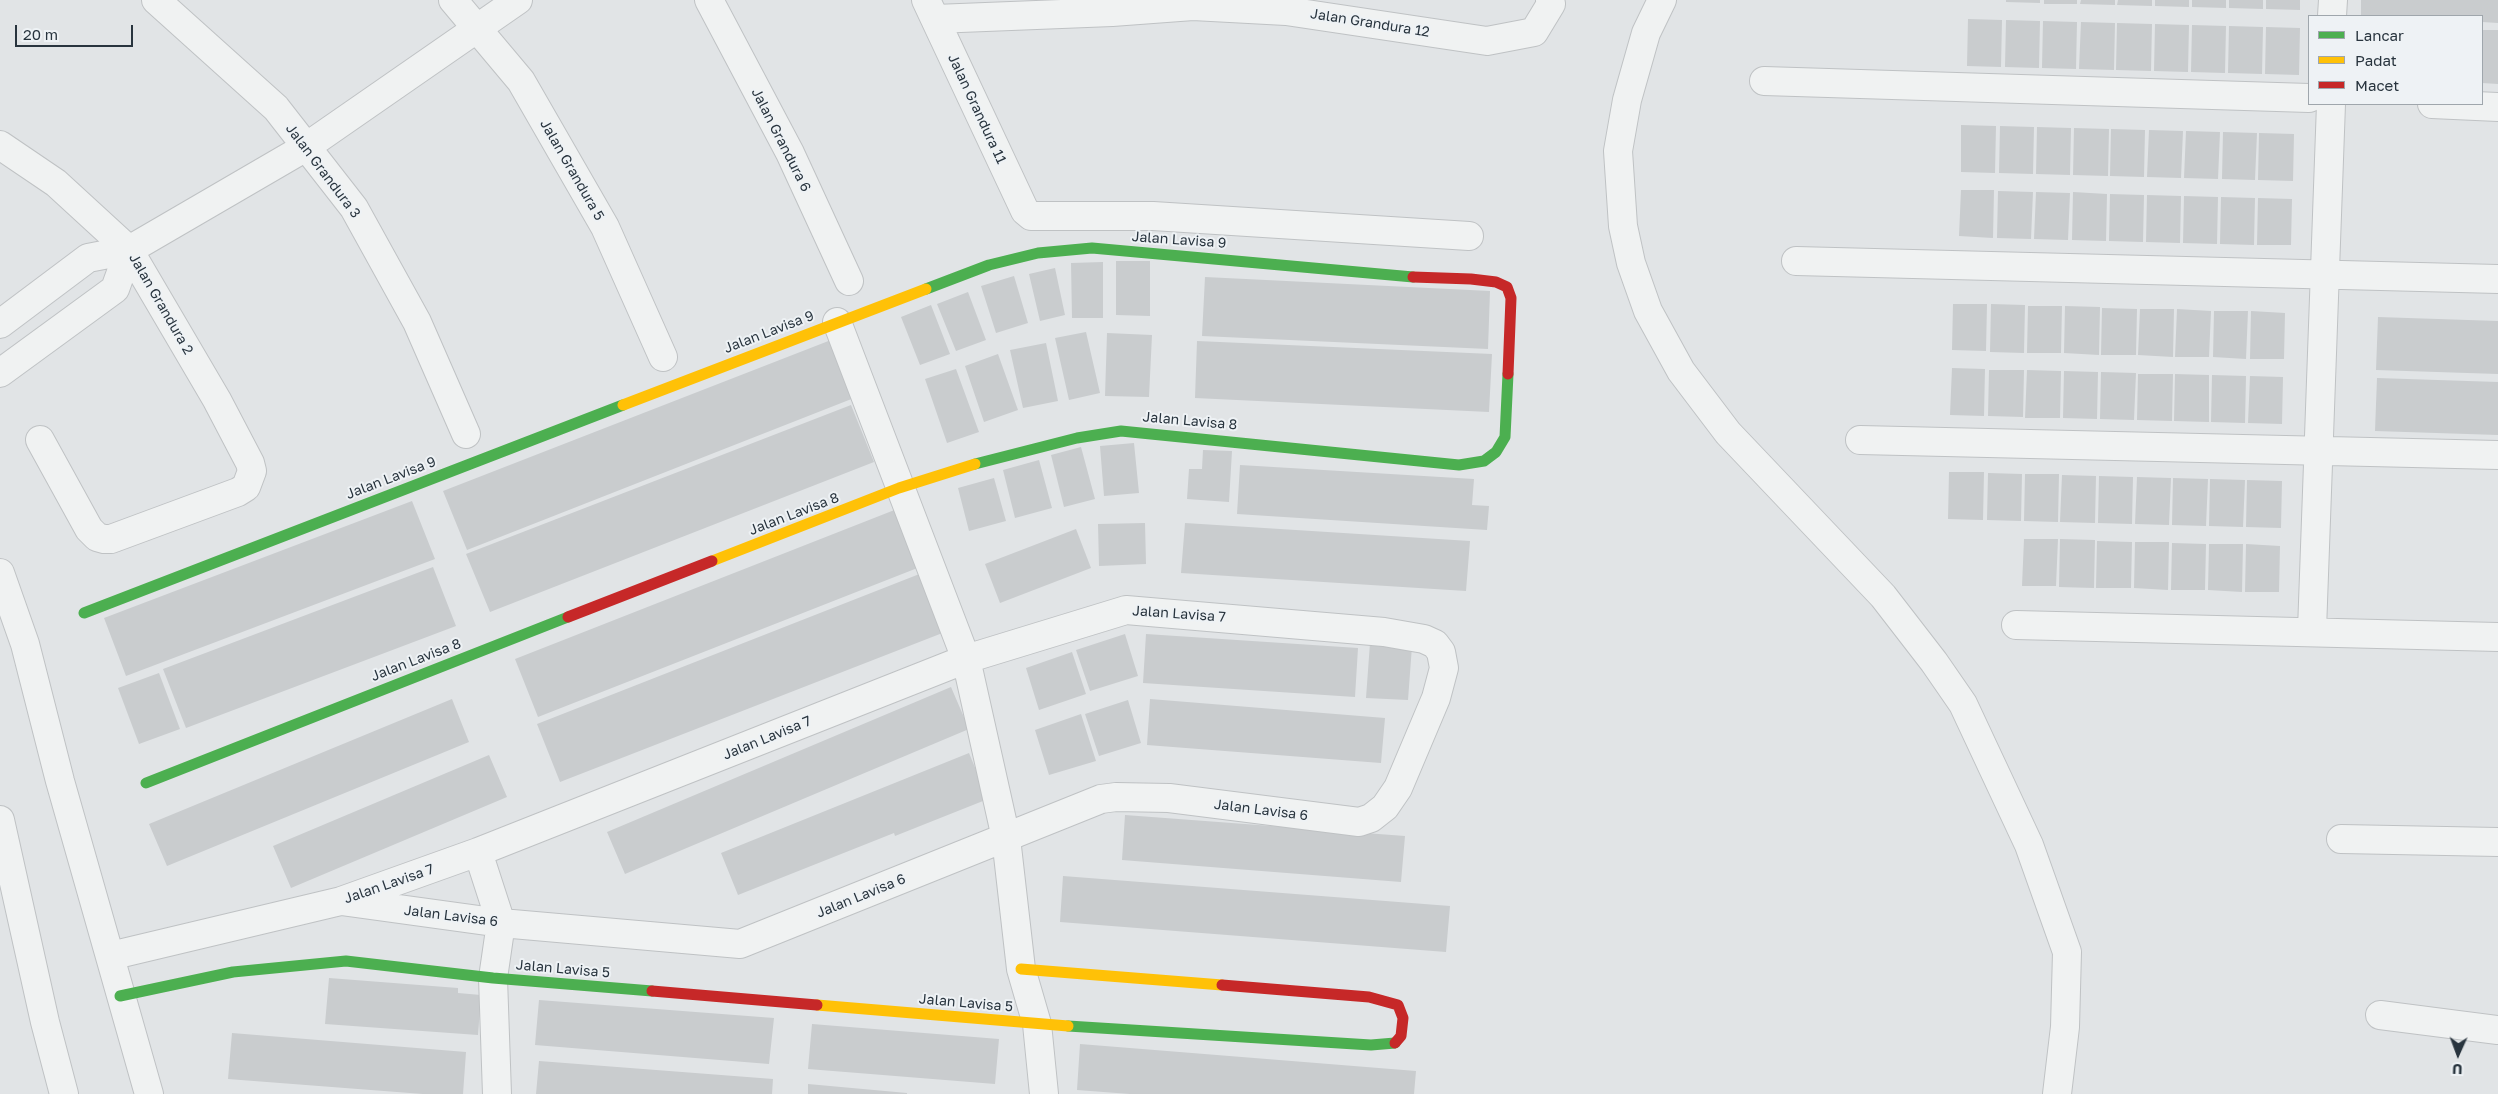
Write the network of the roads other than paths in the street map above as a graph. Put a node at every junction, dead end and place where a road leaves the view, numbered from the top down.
1 (156, 0) edge
2 (453, 0) edge
3 (518, 0) edge
4 (709, 0) edge
5 (1550, 0) edge
6 (1662, 0) edge
7 (2333, 0) edge
8 (1195, 3) edge
9 (1280, 5) edge
10 (997, 8) edge
11 (931, 10) edge
12 (2332, 15) edge
13 (477, 28) junction
14 (1764, 81) dead end
15 (2308, 98) edge
16 (2331, 105) edge
17 (2454, 105) edge
18 (2498, 107) edge
19 (0, 145) edge
20 (306, 147) junction
21 (1469, 236) dead end
22 (129, 250) junction
23 (1796, 260) dead end
24 (2326, 274) junction
25 (2498, 279) edge
26 (849, 281) dead end
27 (837, 322) junction
28 (0, 324) edge
29 (662, 357) dead end
30 (0, 373) edge
31 (466, 434) dead end
32 (40, 440) dead end
33 (1860, 440) dead end
34 (2320, 450) junction
35 (2498, 455) edge
36 (1484, 461) joint
37 (899, 488) junction
38 (0, 573) edge
39 (84, 613) dead end
40 (2016, 624) dead end
41 (2312, 630) junction
42 (2498, 636) edge
43 (966, 659) junction
44 (146, 783) dead end
45 (1371, 818) joint
46 (0, 820) edge
47 (1006, 838) junction
48 (2341, 839) dead end
49 (2498, 842) edge
50 (478, 852) junction
51 (341, 901) junction
52 (501, 923) junction
53 (110, 956) junction
54 (1021, 969) junction
55 (493, 978) junction
56 (120, 996) junction
57 (2380, 1015) dead end
58 (1037, 1024) junction
59 (2498, 1030) edge
60 (64, 1094) edge
61 (149, 1094) edge
62 (496, 1094) edge
63 (1044, 1094) edge
64 (2057, 1094) edge

1 - 20 street, Jalan Grandura 3
2 - 13 street, Jalan Grandura 5
3 - 13 street
4 - 26 street, Jalan Grandura 6
5 - 9 street, Jalan Grandura 12
6 - 64 street
7 - 12 street
8 - 9 street, Jalan Grandura 12
8 - 10 street, Jalan Grandura 12
10 - 11 street, Jalan Grandura 12
11 - 21 street, Jalan Grandura 11
13 - 20 street
13 - 29 street, Jalan Grandura 5
14 - 15 street
16 - 24 street
17 - 18 street
19 - 22 street, Jalan Grandura 2
20 - 22 street
20 - 31 street, Jalan Grandura 3
22 - 28 street
22 - 30 street
22 - 32 street, Jalan Grandura 2
23 - 24 street
24 - 25 street
24 - 34 street
27 - 36 street, Jalan Lavisa 9
27 - 37 street
27 - 39 street, Jalan Lavisa 9
33 - 34 street
34 - 35 street
34 - 41 street
36 - 37 street, Jalan Lavisa 8
37 - 43 street
37 - 44 street, Jalan Lavisa 8
38 - 53 street
40 - 41 street
41 - 42 street
43 - 45 street, Jalan Lavisa 7
43 - 47 street
43 - 50 street, Jalan Lavisa 7
45 - 47 street, Jalan Lavisa 6
46 - 60 street
47 - 52 street, Jalan Lavisa 6
47 - 54 street
48 - 49 street
50 - 51 street, Jalan Lavisa 7
50 - 52 street
51 - 52 street, Jalan Lavisa 6
51 - 53 street, Jalan Lavisa 7
52 - 55 street
53 - 56 street
54 - 58 street
54 - 58 street, Jalan Lavisa 5
55 - 56 street, Jalan Lavisa 5
55 - 58 street, Jalan Lavisa 5
55 - 62 street
56 - 61 street
57 - 59 street
58 - 63 street

